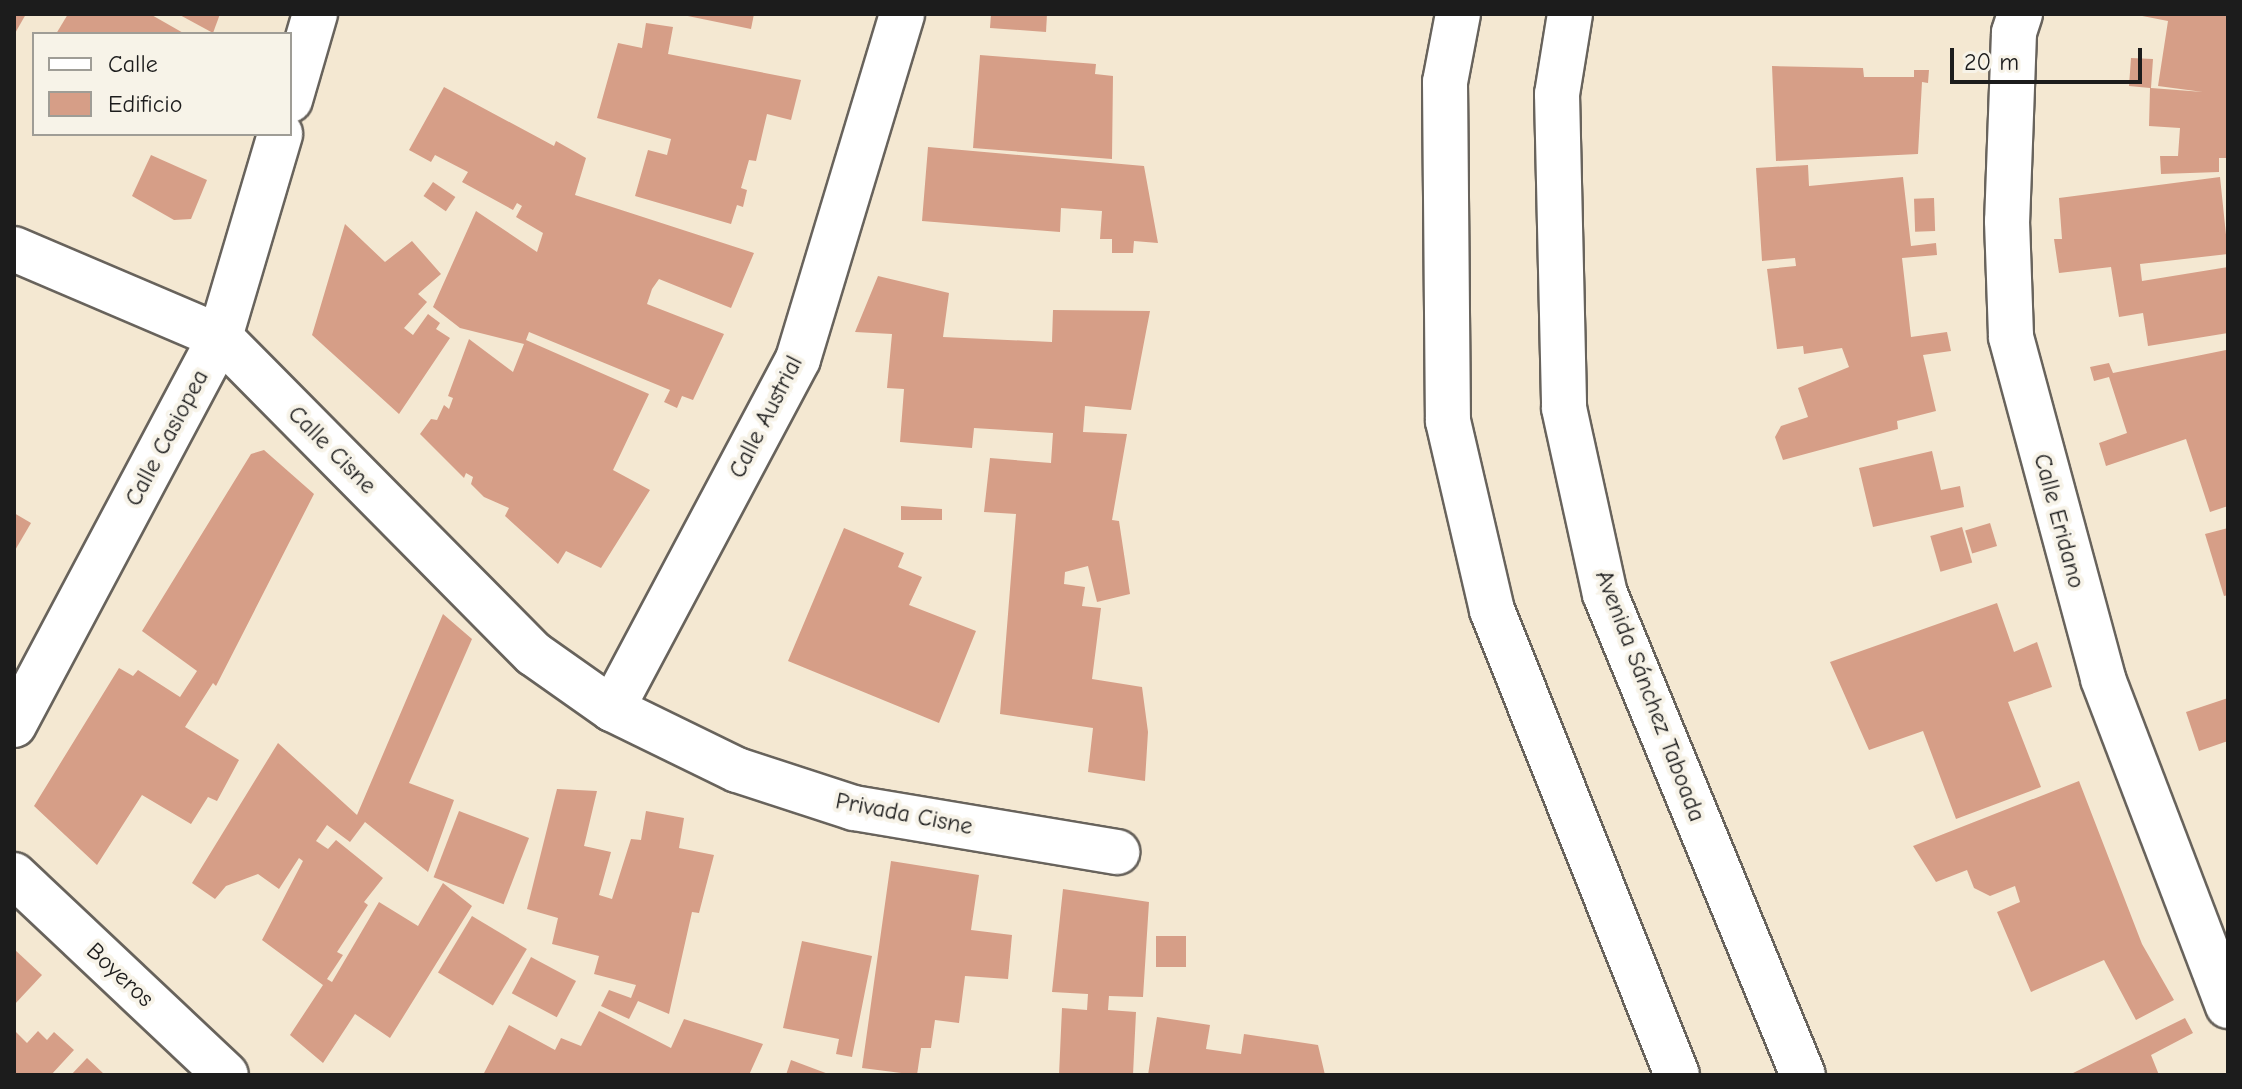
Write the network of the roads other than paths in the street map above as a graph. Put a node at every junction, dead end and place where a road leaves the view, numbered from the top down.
1 (315, 14) edge
2 (902, 14) edge
3 (1458, 14) edge
4 (1570, 14) edge
5 (2020, 14) edge
6 (292, 93) edge
7 (279, 136) edge
8 (14, 249) edge
9 (220, 337) junction
10 (612, 709) junction
11 (14, 725) edge
12 (1117, 852) dead end
13 (14, 875) edge
14 (2228, 1006) edge
15 (226, 1075) edge
16 (1677, 1075) edge
17 (1803, 1075) edge

1 - 6 street
2 - 10 street, Calle Austrial
3 - 16 street
4 - 17 street, Avenida Sánchez Taboada
5 - 14 street, Calle Eridano
7 - 9 street, Calle Casiopea
8 - 9 street, Calle Cisne
9 - 10 street, Calle Cisne
9 - 11 street, Calle Casiopea
10 - 12 street, Privada Cisne
13 - 15 street, Boyeros

